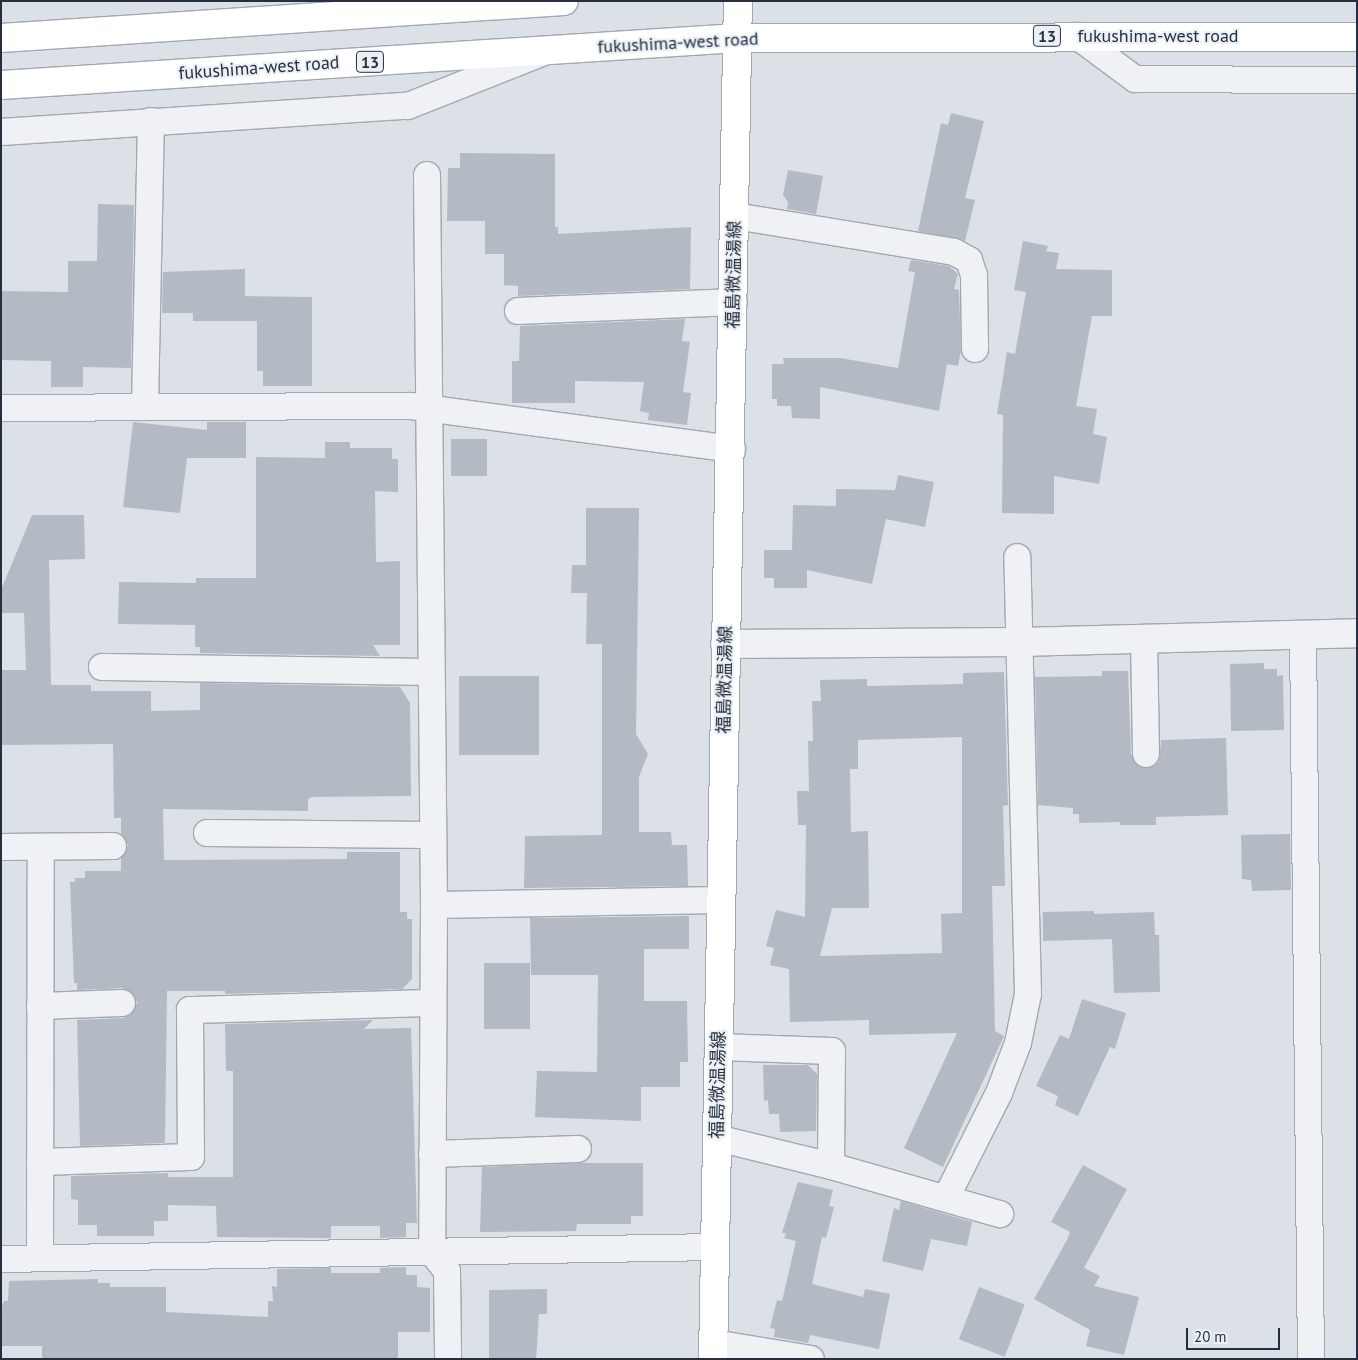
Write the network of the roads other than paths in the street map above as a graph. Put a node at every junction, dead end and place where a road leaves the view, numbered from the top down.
1 (738, 1) edge
2 (550, 2) edge
3 (1077, 36) junction
4 (1357, 37) edge
5 (1, 38) edge
6 (738, 38) junction
7 (550, 50) junction
8 (1357, 80) edge
9 (1, 85) edge
10 (152, 121) junction
11 (1, 132) edge
12 (427, 175) dead end
13 (735, 216) junction
14 (734, 302) junction
15 (518, 311) dead end
16 (975, 349) dead end
17 (145, 406) junction
18 (1, 408) edge
19 (431, 408) junction
20 (732, 449) junction
21 (1017, 557) dead end
22 (1357, 633) edge
23 (1303, 634) junction
24 (1144, 638) junction
25 (1019, 642) junction
26 (725, 644) junction
27 (102, 667) dead end
28 (431, 672) junction
29 (1146, 754) dead end
30 (207, 833) dead end
31 (432, 835) junction
32 (113, 846) dead end
33 (1, 847) edge
34 (41, 848) junction
35 (720, 900) junction
36 (434, 905) junction
37 (122, 1003) dead end
38 (432, 1003) junction
39 (40, 1006) junction
40 (718, 1047) junction
41 (717, 1138) junction
42 (578, 1150) dead end
43 (432, 1154) junction
44 (40, 1162) junction
45 (831, 1166) junction
46 (946, 1198) junction
47 (1000, 1214) dead end
48 (714, 1247) junction
49 (432, 1252) junction
50 (40, 1258) junction
51 (1, 1259) edge
52 (713, 1351) edge
53 (448, 1359) edge
54 (811, 1359) edge
55 (1311, 1359) edge

1 - 6 main road, 福島微温湯線
2 - 5 main road
3 - 4 main road, fukushima-west road / 13
3 - 6 main road, fukushima-west road / 13
3 - 8 street
6 - 7 main road, fukushima-west road / 13
6 - 13 main road, 福島微温湯線
7 - 9 main road, fukushima-west road / 13
7 - 10 street
10 - 11 street
10 - 17 street
12 - 19 street
13 - 14 main road, 福島微温湯線
13 - 16 street
14 - 15 street
14 - 20 main road, 福島微温湯線
17 - 18 street
17 - 19 street
19 - 20 street
19 - 28 street
20 - 26 main road, 福島微温湯線
21 - 25 street
22 - 23 street
23 - 24 street
23 - 55 street
24 - 25 street
24 - 29 street
25 - 26 street
25 - 46 street
26 - 35 main road, 福島微温湯線
27 - 28 street
28 - 31 street
30 - 31 street
31 - 36 street
32 - 34 street
33 - 34 street
34 - 39 street
35 - 36 street
35 - 40 main road, 福島微温湯線
36 - 38 street
37 - 39 street
38 - 43 street
38 - 44 street
39 - 44 street
40 - 41 main road, 福島微温湯線
40 - 45 street
41 - 45 street
41 - 48 main road, 福島微温湯線
42 - 43 street
43 - 49 street
44 - 50 street
45 - 46 street
46 - 47 street
48 - 49 street
48 - 52 main road, 福島微温湯線
49 - 50 street
49 - 53 street
50 - 51 street
52 - 54 street

